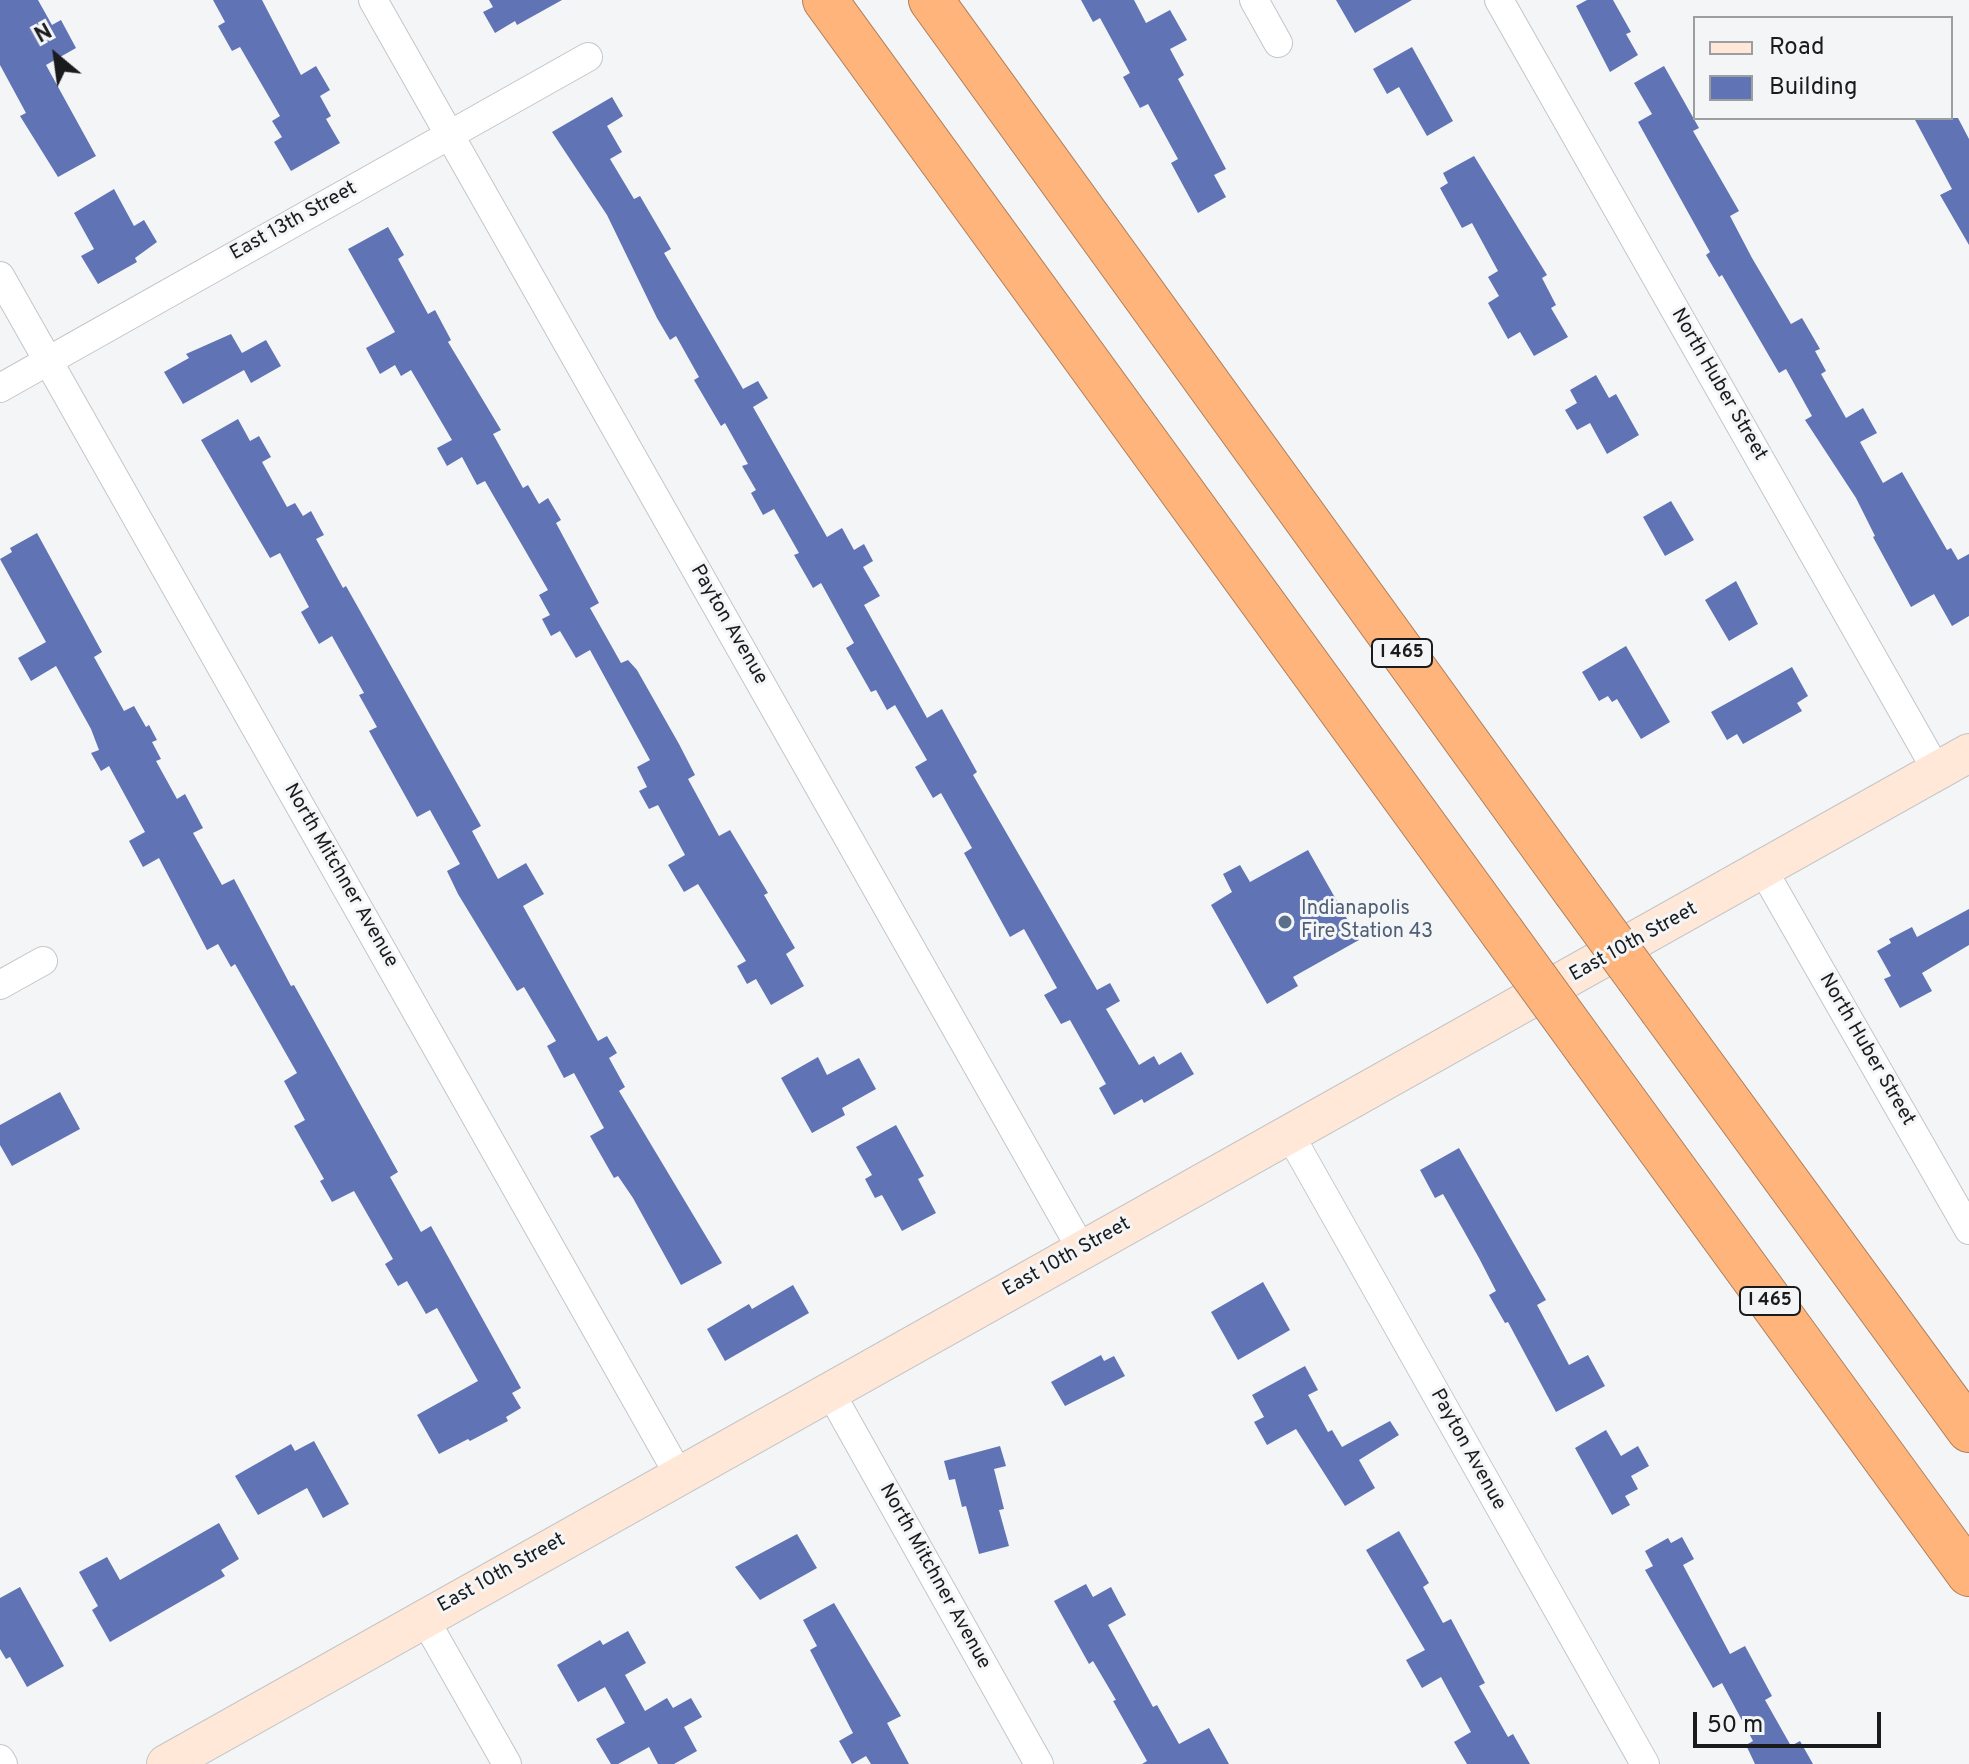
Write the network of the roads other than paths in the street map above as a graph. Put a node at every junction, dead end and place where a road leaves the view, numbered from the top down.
1 (373, 0) edge
2 (825, 0) edge
3 (931, 0) edge
4 (1254, 0) edge
5 (1499, 0) edge
6 (1278, 43) dead end
7 (588, 57) dead end
8 (450, 134) junction
9 (0, 276) edge
10 (48, 361) junction
11 (0, 388) edge
12 (1953, 762) edge
13 (1763, 870) junction
14 (43, 961) dead end
15 (0, 985) edge
16 (1290, 1135) junction
17 (1969, 1230) edge
18 (1082, 1250) junction
19 (829, 1390) junction
20 (1969, 1430) edge
21 (679, 1475) junction
22 (1969, 1574) edge
23 (424, 1618) junction
24 (0, 1759) edge
25 (3, 1764) edge
26 (166, 1764) edge
27 (507, 1764) edge
28 (1039, 1764) edge
29 (1645, 1764) edge

1 - 8 street, Payton Avenue
2 - 22 highway, I 465, bridge
3 - 20 highway, I 465, bridge
4 - 6 street
5 - 12 street, North Huber Street
7 - 8 street, East 13th Street
8 - 10 street, East 13th Street
8 - 18 street, Payton Avenue
9 - 10 street, North Mitchner Avenue
10 - 11 street, East 13th Street
10 - 21 street, North Mitchner Avenue
12 - 13 main road, East 10th Street
13 - 16 main road, East 10th Street
13 - 17 street, North Huber Street
14 - 15 street
16 - 18 main road, East 10th Street
16 - 29 street, Payton Avenue
18 - 19 main road, East 10th Street
19 - 21 main road, East 10th Street
19 - 28 street, North Mitchner Avenue
21 - 23 main road, East 10th Street
23 - 26 main road, East 10th Street
23 - 27 street
24 - 25 street

